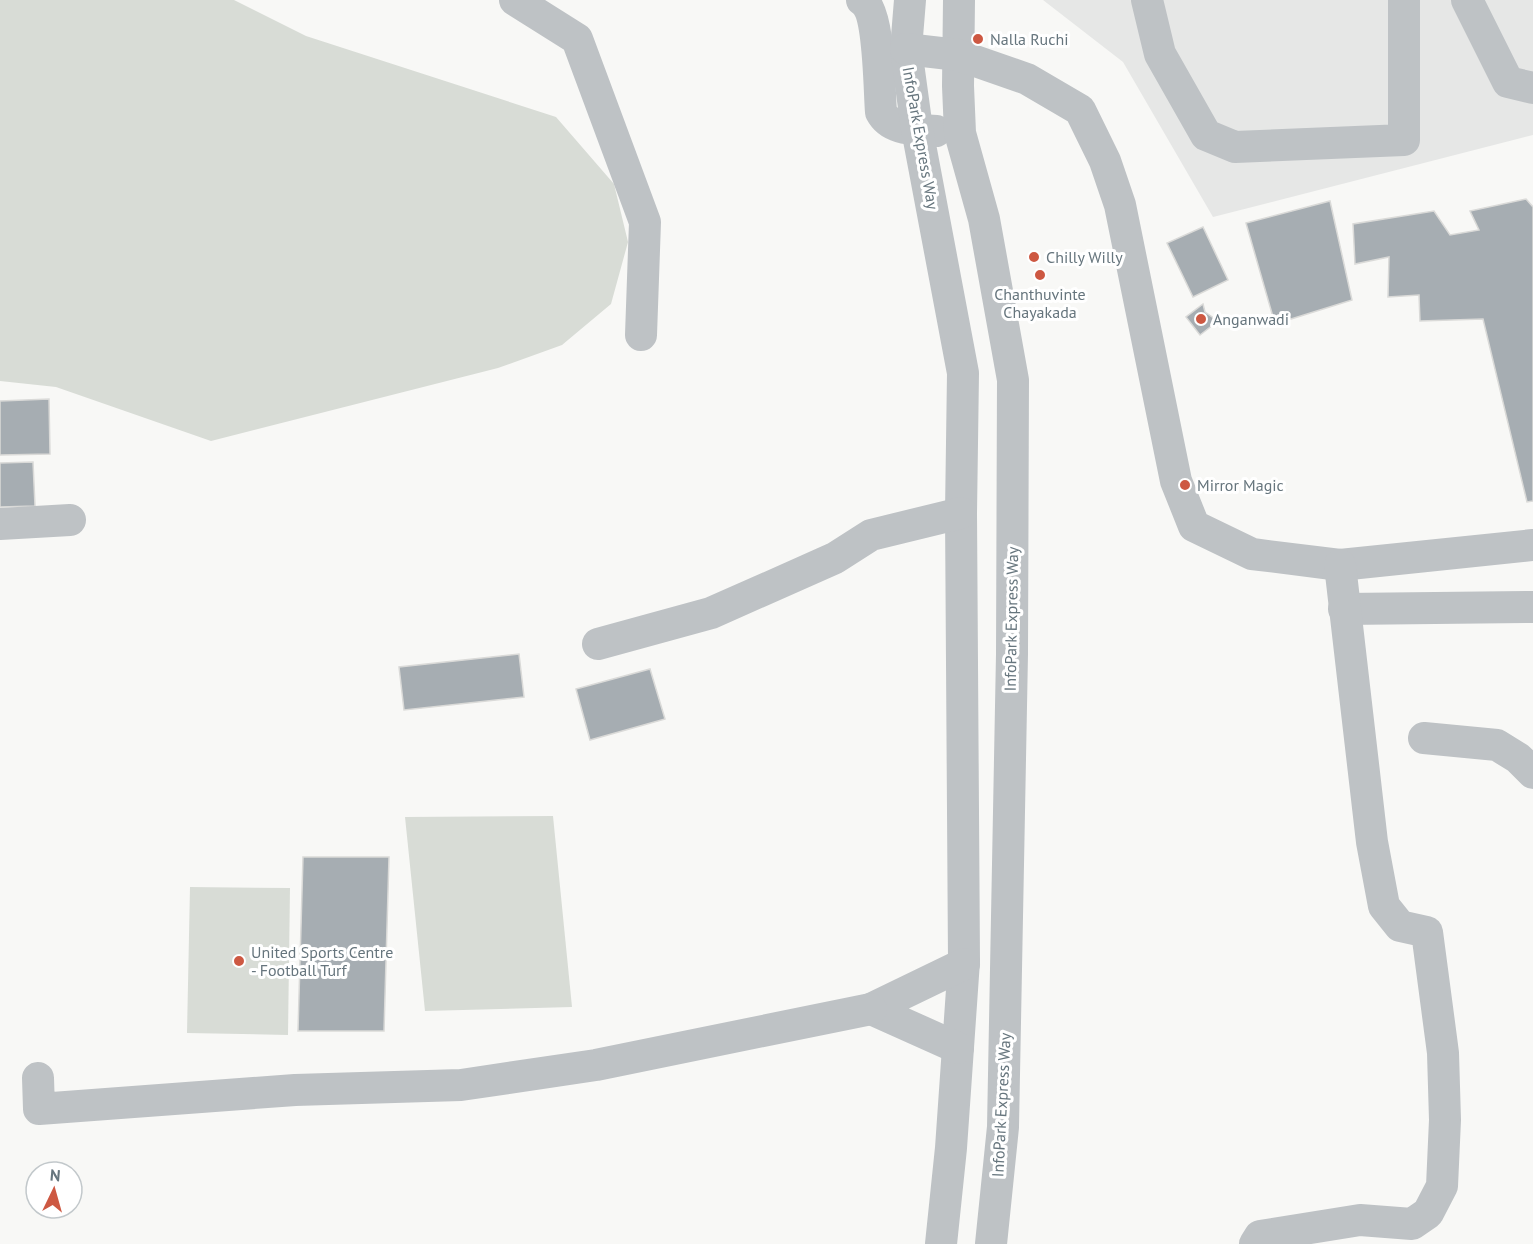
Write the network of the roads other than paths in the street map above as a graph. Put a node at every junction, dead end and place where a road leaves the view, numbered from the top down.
1 (515, 0) edge
2 (862, 0) edge
3 (910, 0) edge
4 (959, 0) edge
5 (1148, 0) edge
6 (1404, 0) edge
7 (1467, 0) edge
8 (906, 48) junction
9 (958, 55) junction
10 (1533, 88) edge
11 (917, 129) junction
12 (960, 133) junction
13 (641, 335) dead end
14 (960, 513) junction
15 (70, 520) dead end
16 (0, 524) edge
17 (1533, 546) edge
18 (1340, 565) junction
19 (1533, 607) edge
20 (1344, 609) junction
21 (598, 644) dead end
22 (1424, 738) dead end
23 (1533, 773) edge
24 (964, 964) junction
25 (871, 1009) junction
26 (958, 1048) junction
27 (38, 1078) dead end
28 (1290, 1237) edge
29 (941, 1244) edge
30 (991, 1244) edge
31 (1255, 1244) edge

1 - 13 street
2 - 11 street
3 - 8 street, InfoPark Express Way
4 - 9 street, InfoPark Express Way
5 - 6 street
7 - 10 street
8 - 9 street
8 - 11 street, InfoPark Express Way
9 - 12 street, InfoPark Express Way
9 - 18 street
11 - 12 street
11 - 14 street, InfoPark Express Way
12 - 30 street, InfoPark Express Way
14 - 21 street
14 - 24 street, InfoPark Express Way
15 - 16 street
17 - 18 street
18 - 20 street
19 - 20 street
20 - 28 street
22 - 23 street
24 - 25 street
24 - 26 street, InfoPark Express Way
25 - 26 street
25 - 27 street
26 - 29 street, InfoPark Express Way
28 - 31 street

